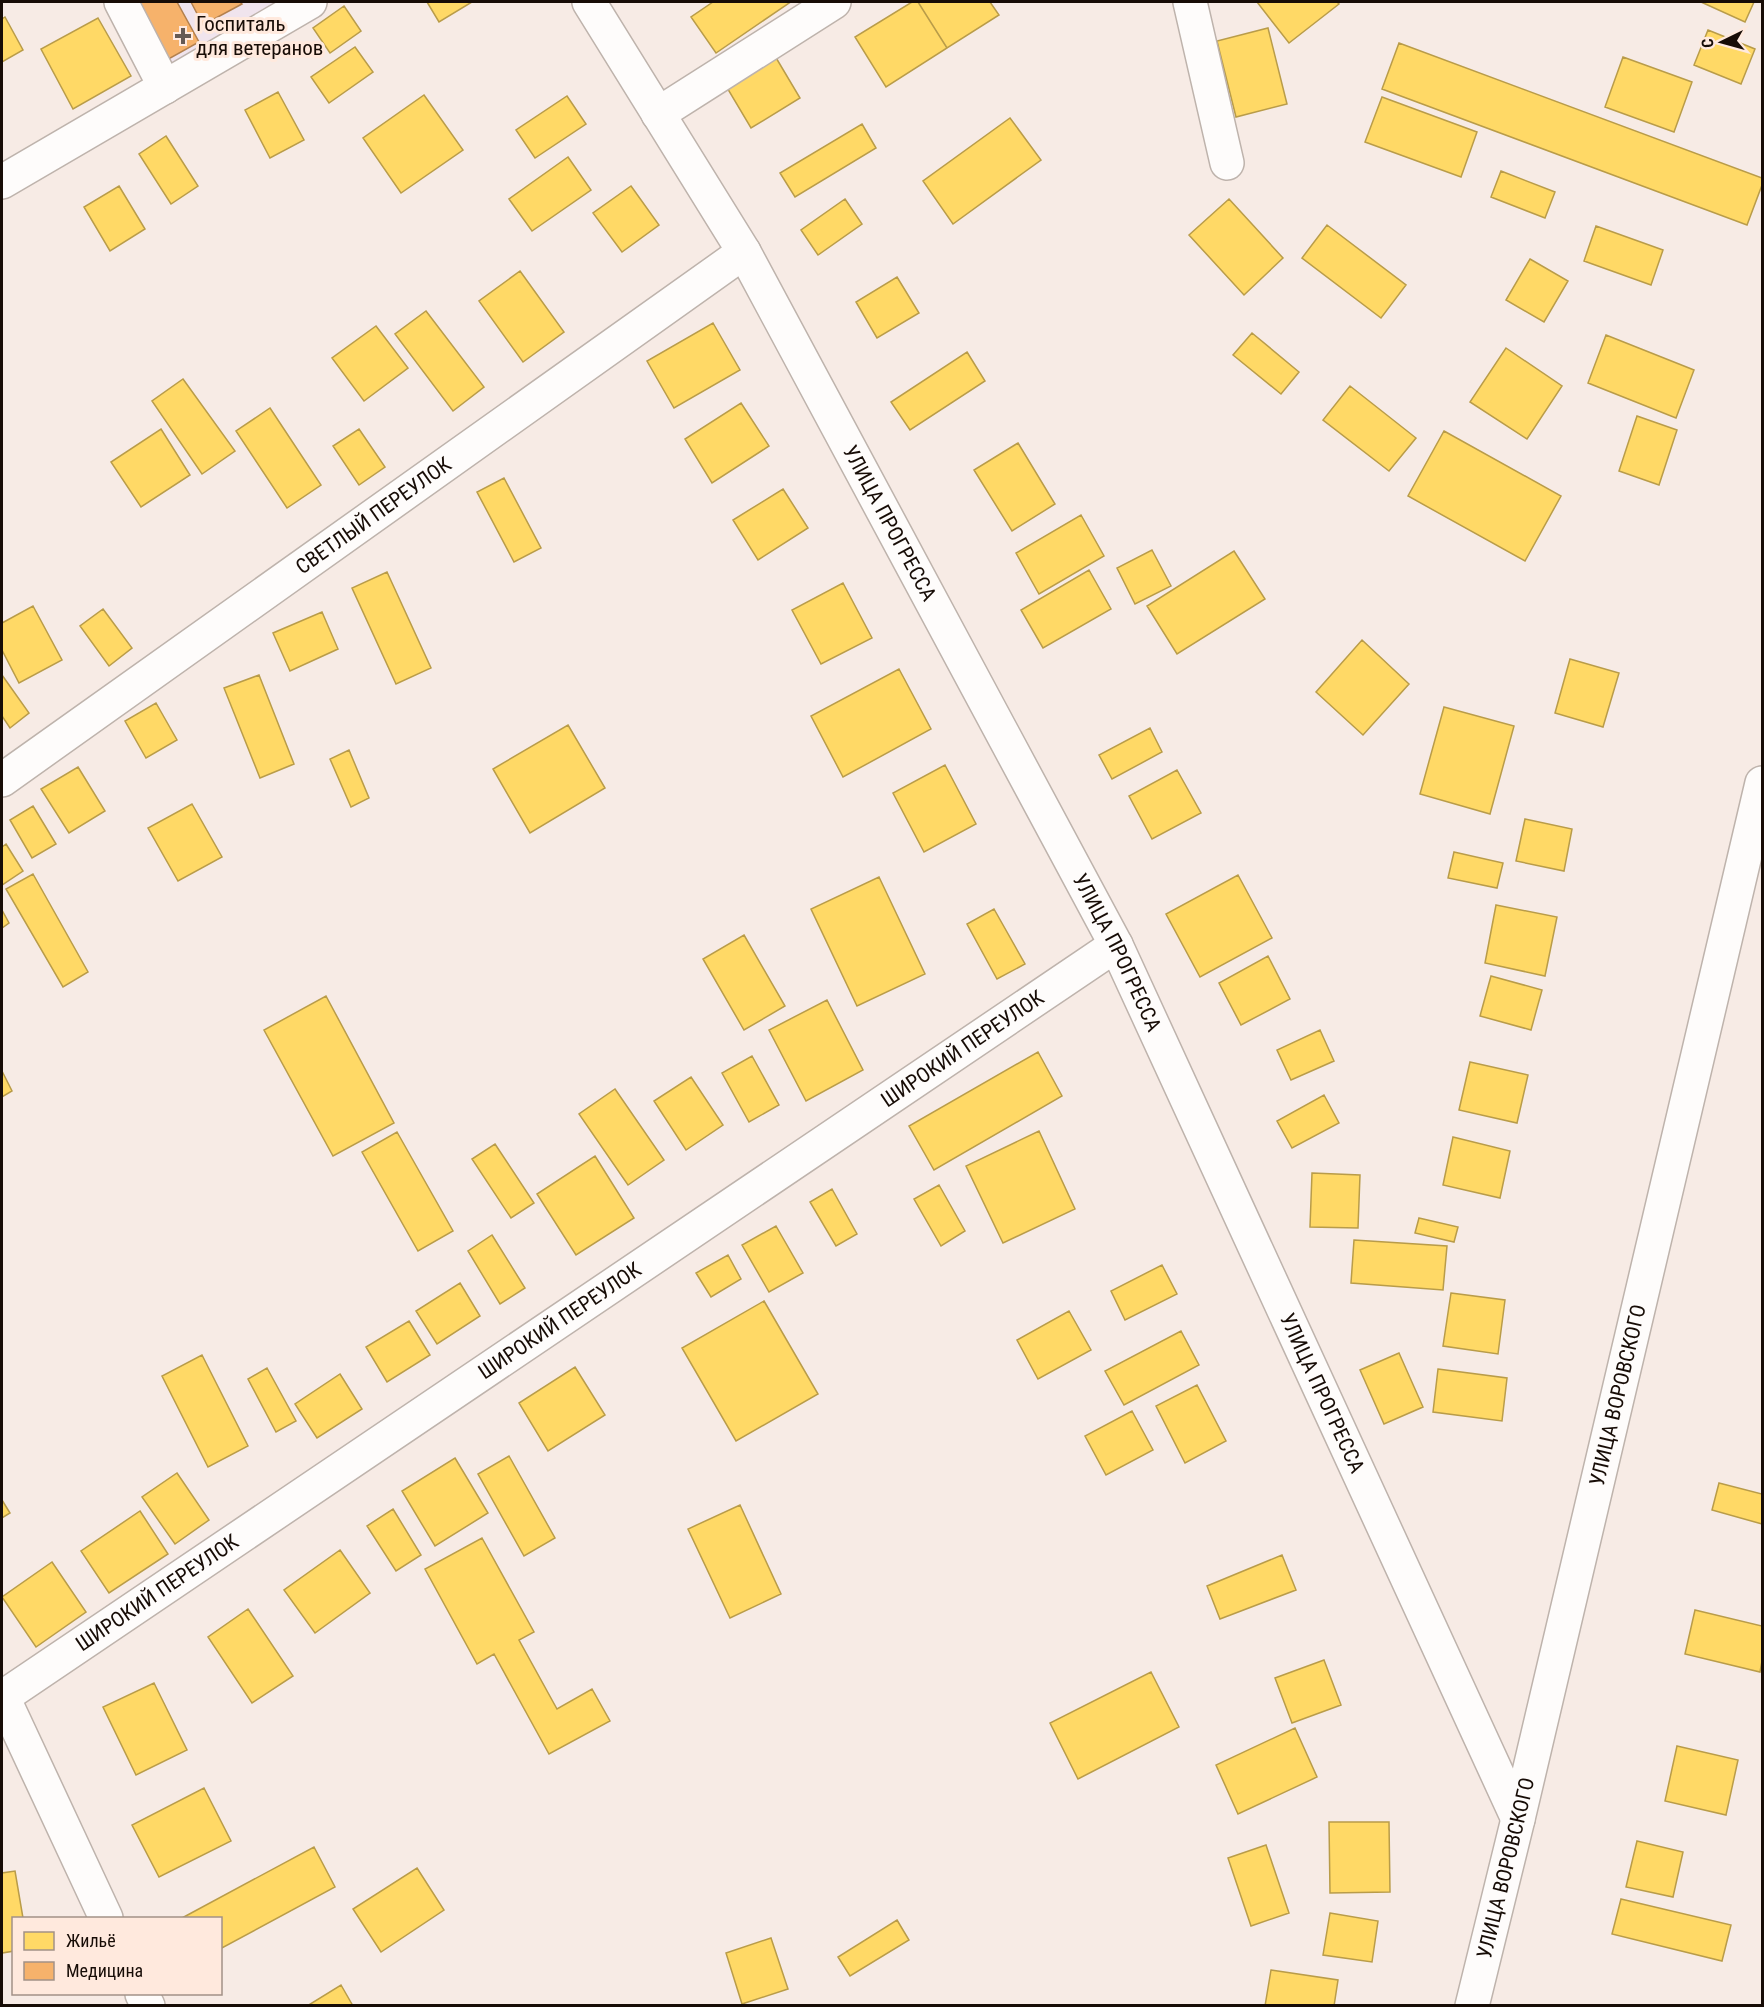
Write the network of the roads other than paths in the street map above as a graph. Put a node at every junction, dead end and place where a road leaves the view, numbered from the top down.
1 (121, 2) edge
2 (310, 2) edge
3 (589, 2) edge
4 (834, 2) edge
5 (1190, 2) edge
6 (165, 87) junction
7 (658, 114) junction
8 (1227, 163) dead end
9 (2, 182) edge
10 (744, 252) junction
11 (2, 780) edge
12 (1762, 783) edge
13 (1116, 945) junction
14 (2, 1696) edge
15 (1518, 1819) junction
16 (106, 1917) edge
17 (1472, 2006) edge

1 - 6 street
2 - 6 street
3 - 7 street, УЛИЦА ПРОГРЕССА
4 - 7 street
5 - 8 street
6 - 9 street
7 - 10 street, УЛИЦА ПРОГРЕССА
10 - 11 street, СВЕТЛЫЙ ПЕРЕУЛОК
10 - 13 street, УЛИЦА ПРОГРЕССА
12 - 15 street, УЛИЦА ВОРОВСКОГО
13 - 14 street, ШИРОКИЙ ПЕРЕУЛОК
13 - 15 street, УЛИЦА ПРОГРЕССА
14 - 16 street
15 - 17 street, УЛИЦА ВОРОВСКОГО

